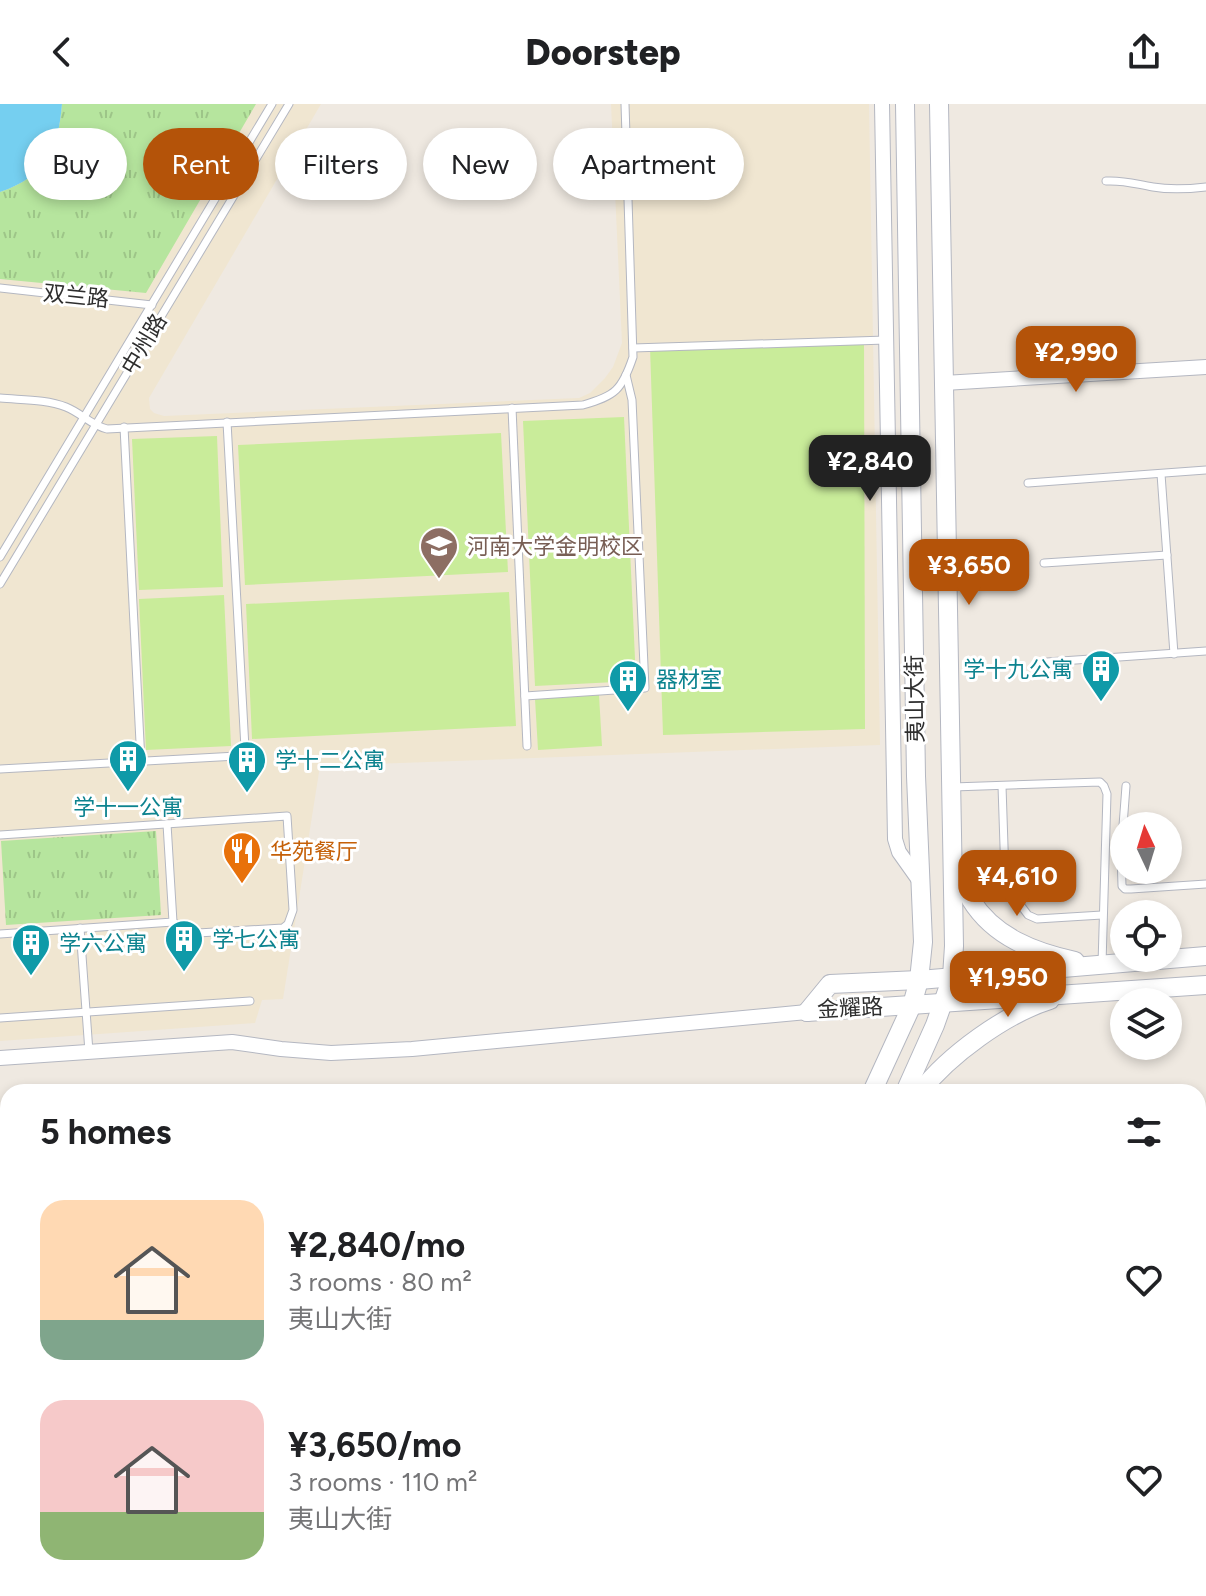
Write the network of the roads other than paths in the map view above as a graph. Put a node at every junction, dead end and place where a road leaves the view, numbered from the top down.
1 (272, 104) edge
2 (289, 104) edge
3 (625, 104) edge
4 (882, 104) edge
5 (905, 104) edge
6 (939, 104) edge
7 (1106, 181) dead end
8 (1206, 187) edge
9 (0, 288) edge
10 (152, 305) junction
11 (886, 340) junction
12 (633, 348) junction
13 (1206, 367) edge
14 (626, 375) junction
15 (944, 383) junction
16 (0, 398) edge
17 (512, 408) junction
18 (84, 417) junction
19 (227, 422) junction
20 (95, 426) junction
21 (124, 427) junction
22 (1206, 470) edge
23 (1161, 474) junction
24 (1028, 483) dead end
25 (1167, 555) junction
26 (0, 557) edge
27 (1044, 563) dead end
28 (0, 584) edge
29 (1206, 651) edge
30 (1174, 654) junction
31 (1047, 662) dead end
32 (525, 696) junction
33 (527, 746) dead end
34 (141, 762) junction
35 (0, 769) edge
36 (1002, 786) junction
37 (1126, 786) dead end
38 (951, 787) junction
39 (167, 824) junction
40 (0, 835) edge
41 (952, 857) junction
42 (921, 883) junction
43 (1206, 884) edge
44 (1102, 915) junction
45 (173, 922) junction
46 (80, 928) junction
47 (0, 934) edge
48 (1206, 956) edge
49 (1098, 964) junction
50 (952, 977) junction
51 (919, 980) junction
52 (1206, 985) edge
53 (1074, 993) junction
54 (250, 1001) dead end
55 (943, 1003) junction
56 (912, 1005) junction
57 (86, 1012) junction
58 (807, 1012) junction
59 (0, 1018) edge
60 (89, 1052) junction
61 (0, 1058) edge
62 (876, 1084) edge
63 (908, 1084) edge
64 (928, 1084) edge

1 - 10 lane, 中州路
2 - 20 lane, 中州路
3 - 12 lane
4 - 11 street
5 - 42 main road, 夷山大街
6 - 15 main road, 夷山大街
7 - 8 lane
9 - 10 lane, 双兰路
10 - 18 lane, 中州路
11 - 12 lane
11 - 42 street
12 - 14 lane
13 - 15 street
14 - 17 lane
14 - 32 lane
15 - 38 main road, 夷山大街
16 - 18 lane
17 - 19 lane
17 - 32 lane
18 - 20 lane
18 - 26 lane, 中州路
19 - 21 lane
19 - 34 lane
20 - 21 lane
20 - 28 lane, 中州路
21 - 34 lane
22 - 23 lane
23 - 24 lane
23 - 25 lane
25 - 27 lane
25 - 30 lane
29 - 30 lane
30 - 31 lane
32 - 33 lane
34 - 35 lane
36 - 38 lane
36 - 44 lane
36 - 44 lane
37 - 43 lane
38 - 41 main road, 夷山大街
39 - 40 lane
39 - 45 lane
39 - 45 lane
41 - 49 main road
41 - 50 main road, 夷山大街
42 - 51 main road, 夷山大街
44 - 49 lane
45 - 46 lane
46 - 47 lane
46 - 57 lane
48 - 49 main road, 金耀路
49 - 50 main road, 金耀路
50 - 51 main road, 金耀路
50 - 55 main road, 夷山大街
51 - 56 main road, 夷山大街
51 - 58 main road, 金耀路
52 - 53 main road, 金耀路
53 - 55 main road, 金耀路
53 - 64 main road
54 - 57 lane
55 - 56 main road, 金耀路
55 - 63 main road, 夷山大街
56 - 58 main road, 金耀路
56 - 62 main road, 夷山大街
57 - 59 lane
57 - 60 lane
58 - 60 street
60 - 61 street

